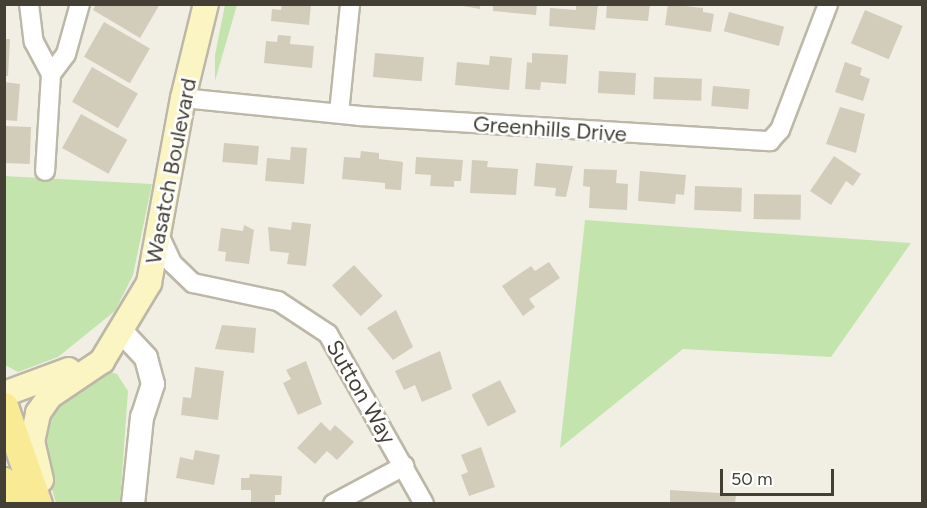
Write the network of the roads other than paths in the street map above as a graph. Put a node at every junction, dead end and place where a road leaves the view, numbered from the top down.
1 (29, 4) edge
2 (80, 4) edge
3 (206, 4) edge
4 (350, 4) edge
5 (823, 6) edge
6 (51, 74) junction
7 (183, 98) junction
8 (339, 113) junction
9 (45, 171) dead end
10 (160, 237) junction
11 (122, 332) junction
12 (4, 394) edge
13 (4, 406) edge
14 (4, 445) edge
15 (404, 466) junction
16 (4, 481) edge
17 (12, 504) edge
18 (24, 504) edge
19 (38, 504) edge
20 (47, 504) edge
21 (133, 504) edge
22 (333, 504) edge
23 (424, 504) edge

1 - 6 street
2 - 6 street
3 - 7 main road, Wasatch Boulevard
4 - 8 street
5 - 8 street, Greenhills Drive
6 - 9 street
7 - 8 street, Greenhills Drive
7 - 10 main road, Wasatch Boulevard
10 - 11 main road, Wasatch Boulevard
10 - 15 street, Sutton Way
11 - 12 main road, Wasatch Boulevard
11 - 20 main road, Wasatch Boulevard
11 - 21 street
13 - 19 main road
14 - 18 main road
15 - 22 street
15 - 23 street, Sutton Way
16 - 17 main road

